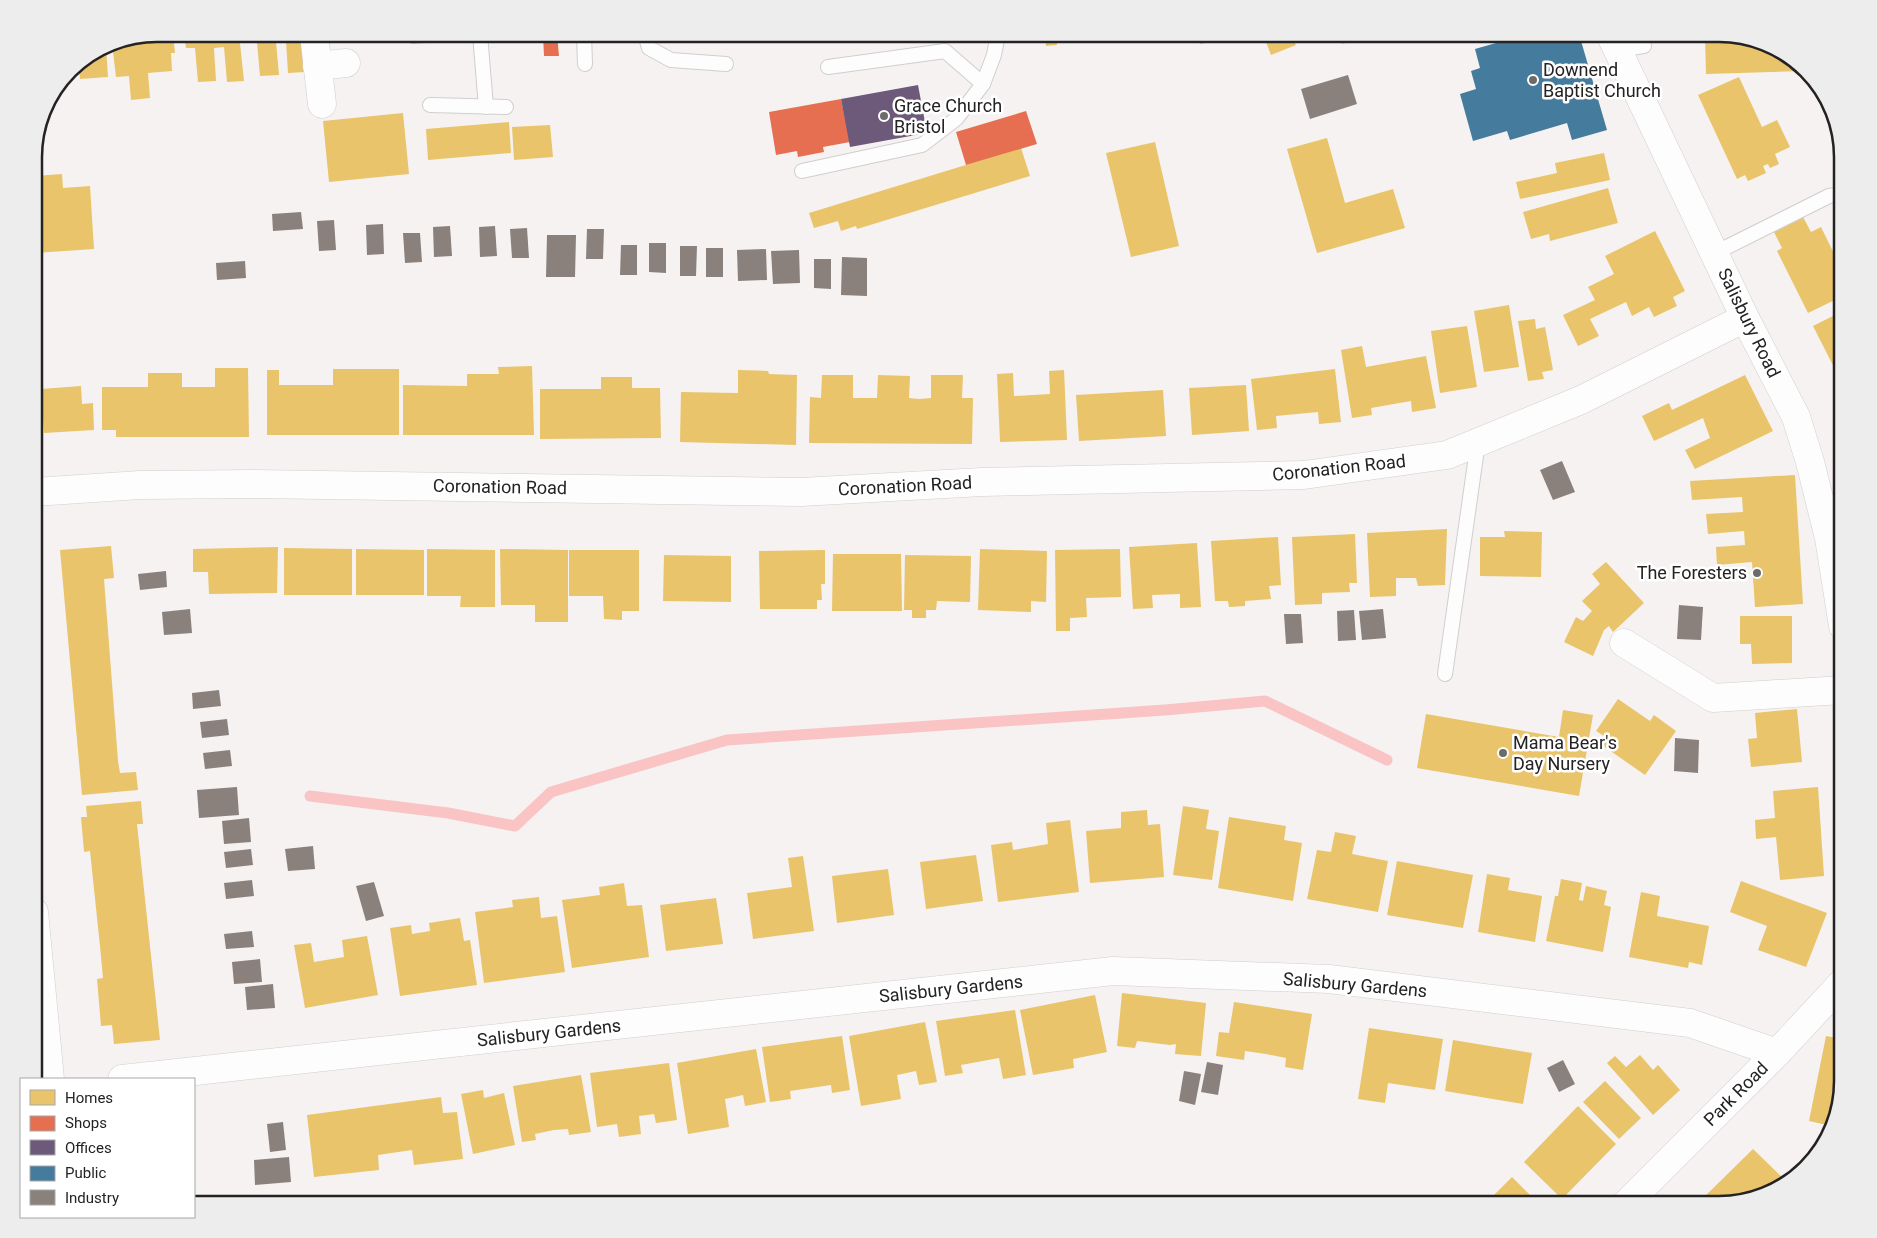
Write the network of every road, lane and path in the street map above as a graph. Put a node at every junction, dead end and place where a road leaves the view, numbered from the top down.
1 (315, 42) edge
2 (481, 42) edge
3 (585, 42) edge
4 (647, 42) edge
5 (996, 42) edge
6 (1614, 42) edge
7 (1644, 46) dead end
8 (346, 63) dead end
9 (586, 64) dead end
10 (726, 64) dead end
11 (318, 66) junction
12 (828, 67) dead end
13 (983, 84) junction
14 (322, 104) dead end
15 (430, 105) dead end
16 (486, 107) junction
17 (506, 108) dead end
18 (802, 171) dead end
19 (1834, 195) edge
20 (1715, 253) junction
21 (1745, 318) junction
22 (1478, 442) junction
23 (43, 491) edge
24 (1834, 569) edge
25 (1624, 643) dead end
26 (1445, 674) dead end
27 (1834, 691) edge
28 (1834, 992) edge
29 (43, 1006) edge
30 (1777, 1053) junction
31 (50, 1078) edge
32 (131, 1078) edge
33 (1634, 1196) edge

1 - 11 street
2 - 16 lane
3 - 9 lane
4 - 10 lane
5 - 13 lane
6 - 7 lane
6 - 20 street, Salisbury Road
8 - 11 street
11 - 14 street
12 - 13 lane
13 - 18 lane
15 - 16 lane
16 - 17 lane
19 - 20 lane
20 - 21 street, Salisbury Road
21 - 22 street, Coronation Road
21 - 24 street, Salisbury Road
22 - 23 street, Coronation Road
22 - 26 lane
25 - 27 street
28 - 30 street, Park Road
29 - 31 street
30 - 32 street, Salisbury Gardens
30 - 33 street, Park Road

